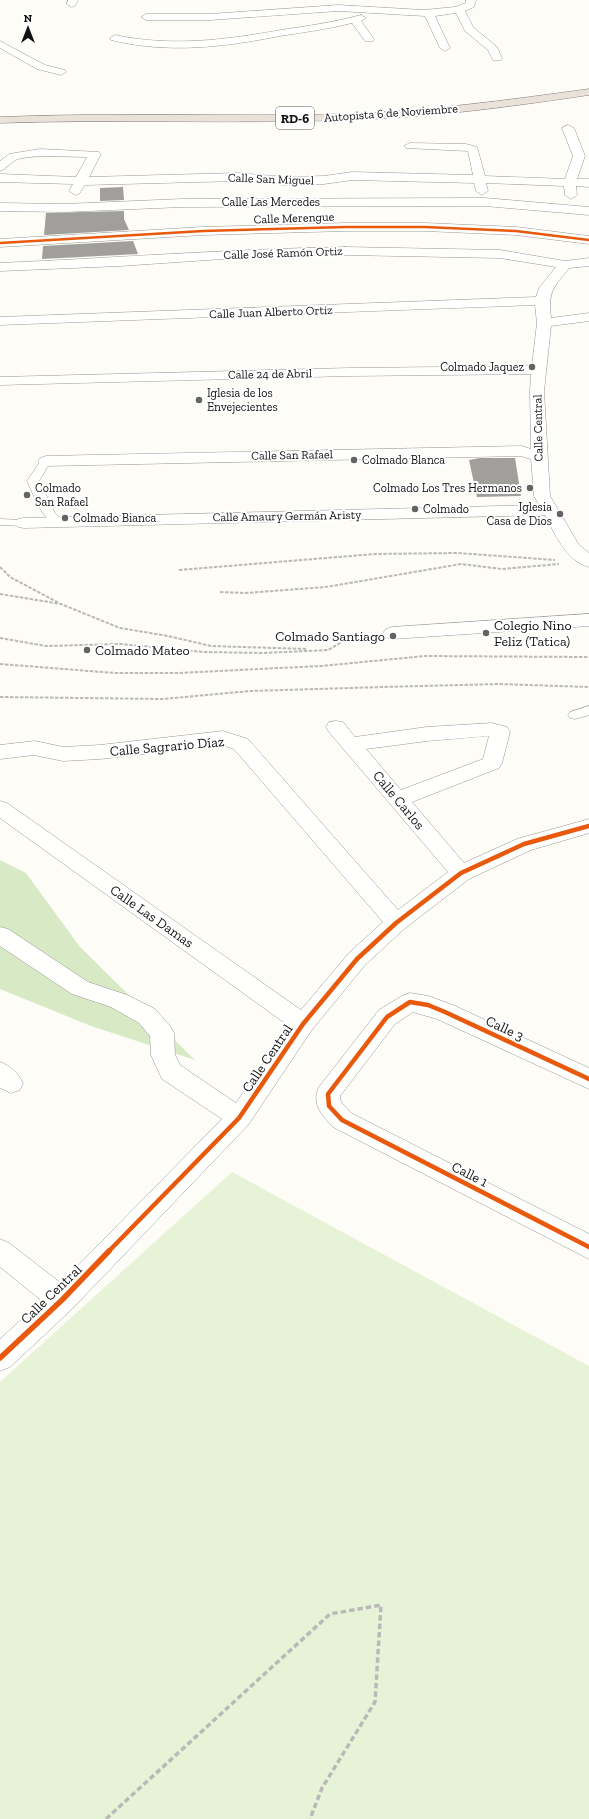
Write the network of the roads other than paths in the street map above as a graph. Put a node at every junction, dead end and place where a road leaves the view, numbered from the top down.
1 (392, 0) edge
2 (471, 0) edge
3 (210, 6) dead end
4 (377, 10) junction
5 (390, 11) junction
6 (460, 11) junction
7 (428, 12) junction
8 (146, 17) dead end
9 (209, 17) junction
10 (355, 19) junction
11 (208, 30) dead end
12 (133, 32) dead end
13 (115, 38) dead end
14 (369, 39) dead end
15 (130, 42) junction
16 (0, 44) edge
17 (445, 48) dead end
18 (497, 58) dead end
19 (61, 72) dead end
20 (589, 92) edge
21 (430, 100) dead end
22 (399, 102) dead end
23 (210, 106) dead end
24 (23, 108) dead end
25 (0, 120) edge
26 (568, 128) dead end
27 (410, 146) dead end
28 (0, 168) edge
29 (0, 178) edge
30 (182, 178) junction
31 (479, 178) junction
32 (80, 181) junction
33 (570, 182) junction
34 (589, 183) edge
35 (485, 202) junction
36 (182, 203) junction
37 (0, 207) edge
38 (65, 208) junction
39 (572, 209) junction
40 (589, 211) edge
41 (245, 230) junction
42 (203, 231) junction
43 (589, 240) edge
44 (0, 243) edge
45 (268, 252) junction
46 (589, 262) edge
47 (565, 264) junction
48 (0, 267) edge
49 (542, 301) junction
50 (588, 319) edge
51 (0, 321) edge
52 (544, 323) junction
53 (540, 370) junction
54 (0, 381) edge
55 (538, 456) junction
56 (46, 461) joint
57 (550, 510) junction
58 (0, 522) edge
59 (58, 522) junction
60 (24, 523) joint
61 (588, 562) edge
62 (589, 620) edge
63 (392, 633) road end
64 (589, 710) edge
65 (575, 715) dead end
66 (336, 727) dead end
67 (352, 744) junction
68 (0, 752) edge
69 (398, 798) junction
70 (0, 808) edge
71 (589, 826) edge
72 (461, 873) junction
73 (396, 923) junction
74 (0, 935) edge
75 (303, 1024) junction
76 (589, 1079) edge
77 (239, 1118) junction
78 (342, 1120) joint
79 (589, 1248) edge
80 (0, 1251) edge
81 (62, 1300) junction
82 (0, 1358) edge

1 - 5 street
2 - 6 street
3 - 9 street
4 - 5 street
4 - 9 street
4 - 10 street
5 - 7 street
6 - 7 street
6 - 18 street
7 - 17 street
8 - 9 street
9 - 11 street
10 - 14 street
10 - 15 street
12 - 15 street
13 - 15 street
16 - 19 street
20 - 25 highway, Autopista 6 de Noviembre / RD-6
21 - 22 highway, Autopista 6 de Noviembre
23 - 24 highway
26 - 33 street
27 - 31 street
28 - 32 street
29 - 32 street, Calle San Miguel
30 - 31 street, Calle San Miguel
30 - 32 street, Calle San Miguel
30 - 36 street
31 - 33 street, Calle San Miguel
31 - 35 street
32 - 38 street
33 - 34 street, Calle San Miguel
33 - 39 street
35 - 36 street, Calle Las Mercedes
35 - 39 street, Calle Las Mercedes
36 - 38 street, Calle Las Mercedes
36 - 42 street
37 - 38 street, Calle Las Mercedes
39 - 40 street, Calle Las Mercedes
41 - 42 street, Calle Merengue
41 - 43 street, Calle Merengue
41 - 45 street
42 - 44 street, Calle Merengue
45 - 47 street, Calle José Ramón Ortiz
45 - 48 street, Calle José Ramón Ortiz
46 - 47 street, Calle José Ramón Ortiz
47 - 49 street
49 - 51 street, Calle Juan Alberto Ortiz
49 - 52 street, Calle Central
50 - 52 street
52 - 53 street, Calle Central
53 - 54 street, Calle 24 de Abril
53 - 55 street, Calle Central
55 - 56 street, Calle San Rafael
55 - 57 street, Calle Central
56 - 59 lane
57 - 59 street, Calle Amaury Germán Aristy
57 - 61 street, Calle Central
58 - 60 lane
59 - 60 street, Calle Amaury Germán Aristy
62 - 63 street
64 - 65 lane
66 - 67 street, Calle Carlos
67 - 69 street, Calle Carlos
67 - 69 street
68 - 73 street, Calle Sagrario Díaz
69 - 72 street, Calle Carlos
70 - 75 street, Calle Las Damas
71 - 72 street, Calle Central
72 - 73 street, Calle Central
73 - 75 street, Calle Central
74 - 77 street
75 - 77 street, Calle Central
76 - 78 street, Calle 3
77 - 81 street, Calle Central
78 - 79 street, Calle 1
80 - 81 street
81 - 82 street, Calle Central

